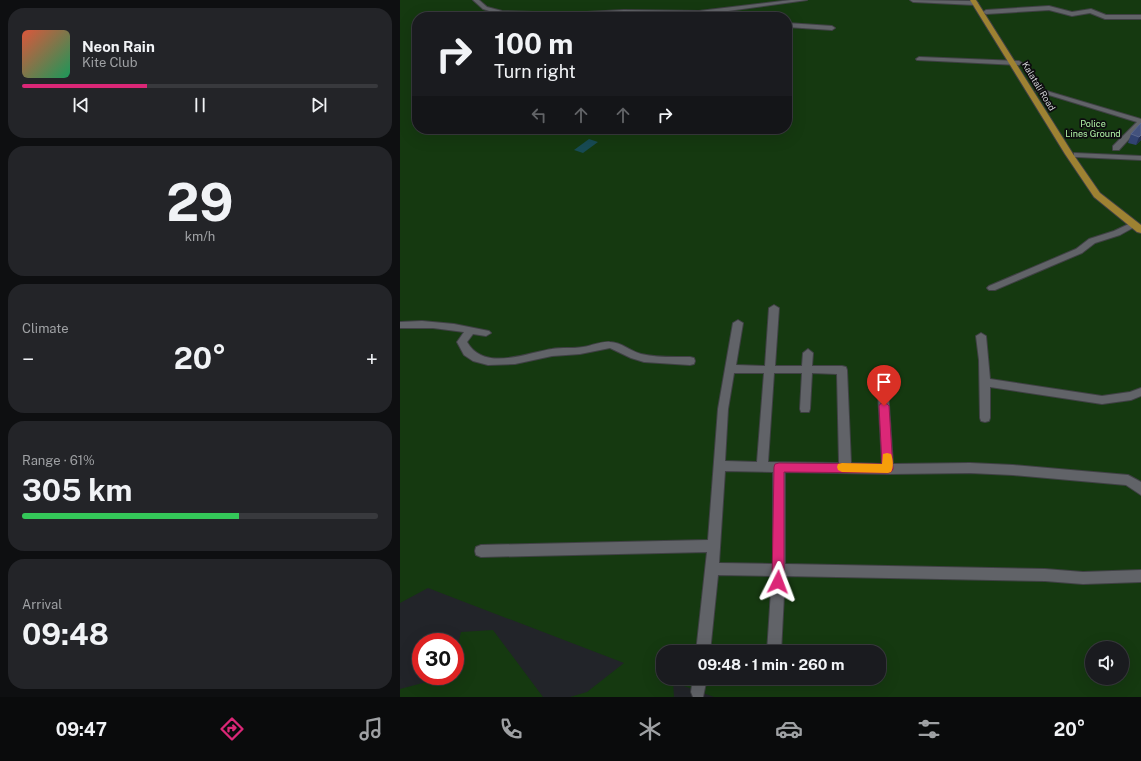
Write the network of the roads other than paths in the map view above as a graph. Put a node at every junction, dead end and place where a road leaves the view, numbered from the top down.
1 (476, 0) edge
2 (804, 0) edge
3 (913, 0) edge
4 (933, 1) edge
5 (976, 1) edge
6 (499, 12) edge
7 (707, 12) edge
8 (986, 12) junction
9 (1141, 17) edge
10 (792, 26) edge
11 (832, 28) dead end
12 (918, 59) dead end
13 (1016, 63) junction
14 (1038, 94) junction
15 (1141, 122) edge
16 (1116, 148) dead end
17 (1077, 155) junction
18 (1141, 158) edge
19 (1139, 226) edge
20 (992, 288) dead end
21 (774, 308) dead end
22 (738, 323) dead end
23 (400, 325) edge
24 (471, 330) junction
25 (486, 333) dead end
26 (980, 336) dead end
27 (808, 353) dead end
28 (690, 361) dead end
29 (730, 369) junction
30 (769, 369) junction
31 (806, 370) junction
32 (882, 375) dead end
33 (984, 382) junction
34 (1141, 392) edge
35 (805, 409) dead end
36 (985, 418) dead end
37 (719, 466) junction
38 (762, 467) junction
39 (779, 467) junction
40 (845, 467) junction
41 (888, 469) junction
42 (1141, 490) edge
43 (713, 546) junction
44 (481, 551) dead end
45 (712, 569) junction
46 (780, 571) junction
47 (1141, 576) edge
48 (704, 645) edge
49 (774, 645) edge

1 - 6 street
2 - 7 street
3 - 4 street
4 - 5 street
5 - 8 highway, Kalatali Road
5 - 13 highway, Kalatali Road
8 - 9 street
8 - 13 highway, Kalatali Road
10 - 11 street
12 - 13 street
13 - 14 highway, Kalatali Road
14 - 15 street
14 - 17 highway, Kalatali Road
14 - 19 highway, Kalatali Road
15 - 16 street
17 - 18 street
17 - 19 highway, Kalatali Road
19 - 20 street
21 - 30 street
22 - 29 street
23 - 24 street
24 - 25 street
24 - 28 street
26 - 33 street
27 - 31 street
29 - 30 street
29 - 37 street
30 - 31 street
30 - 38 street
31 - 35 street
31 - 40 street
32 - 41 street
33 - 34 street
33 - 36 street
37 - 38 street
37 - 43 street
38 - 39 street
39 - 40 street
39 - 46 street
40 - 41 street
41 - 42 street
43 - 44 street
43 - 45 street
45 - 46 street
45 - 48 street
46 - 47 street
46 - 49 street

